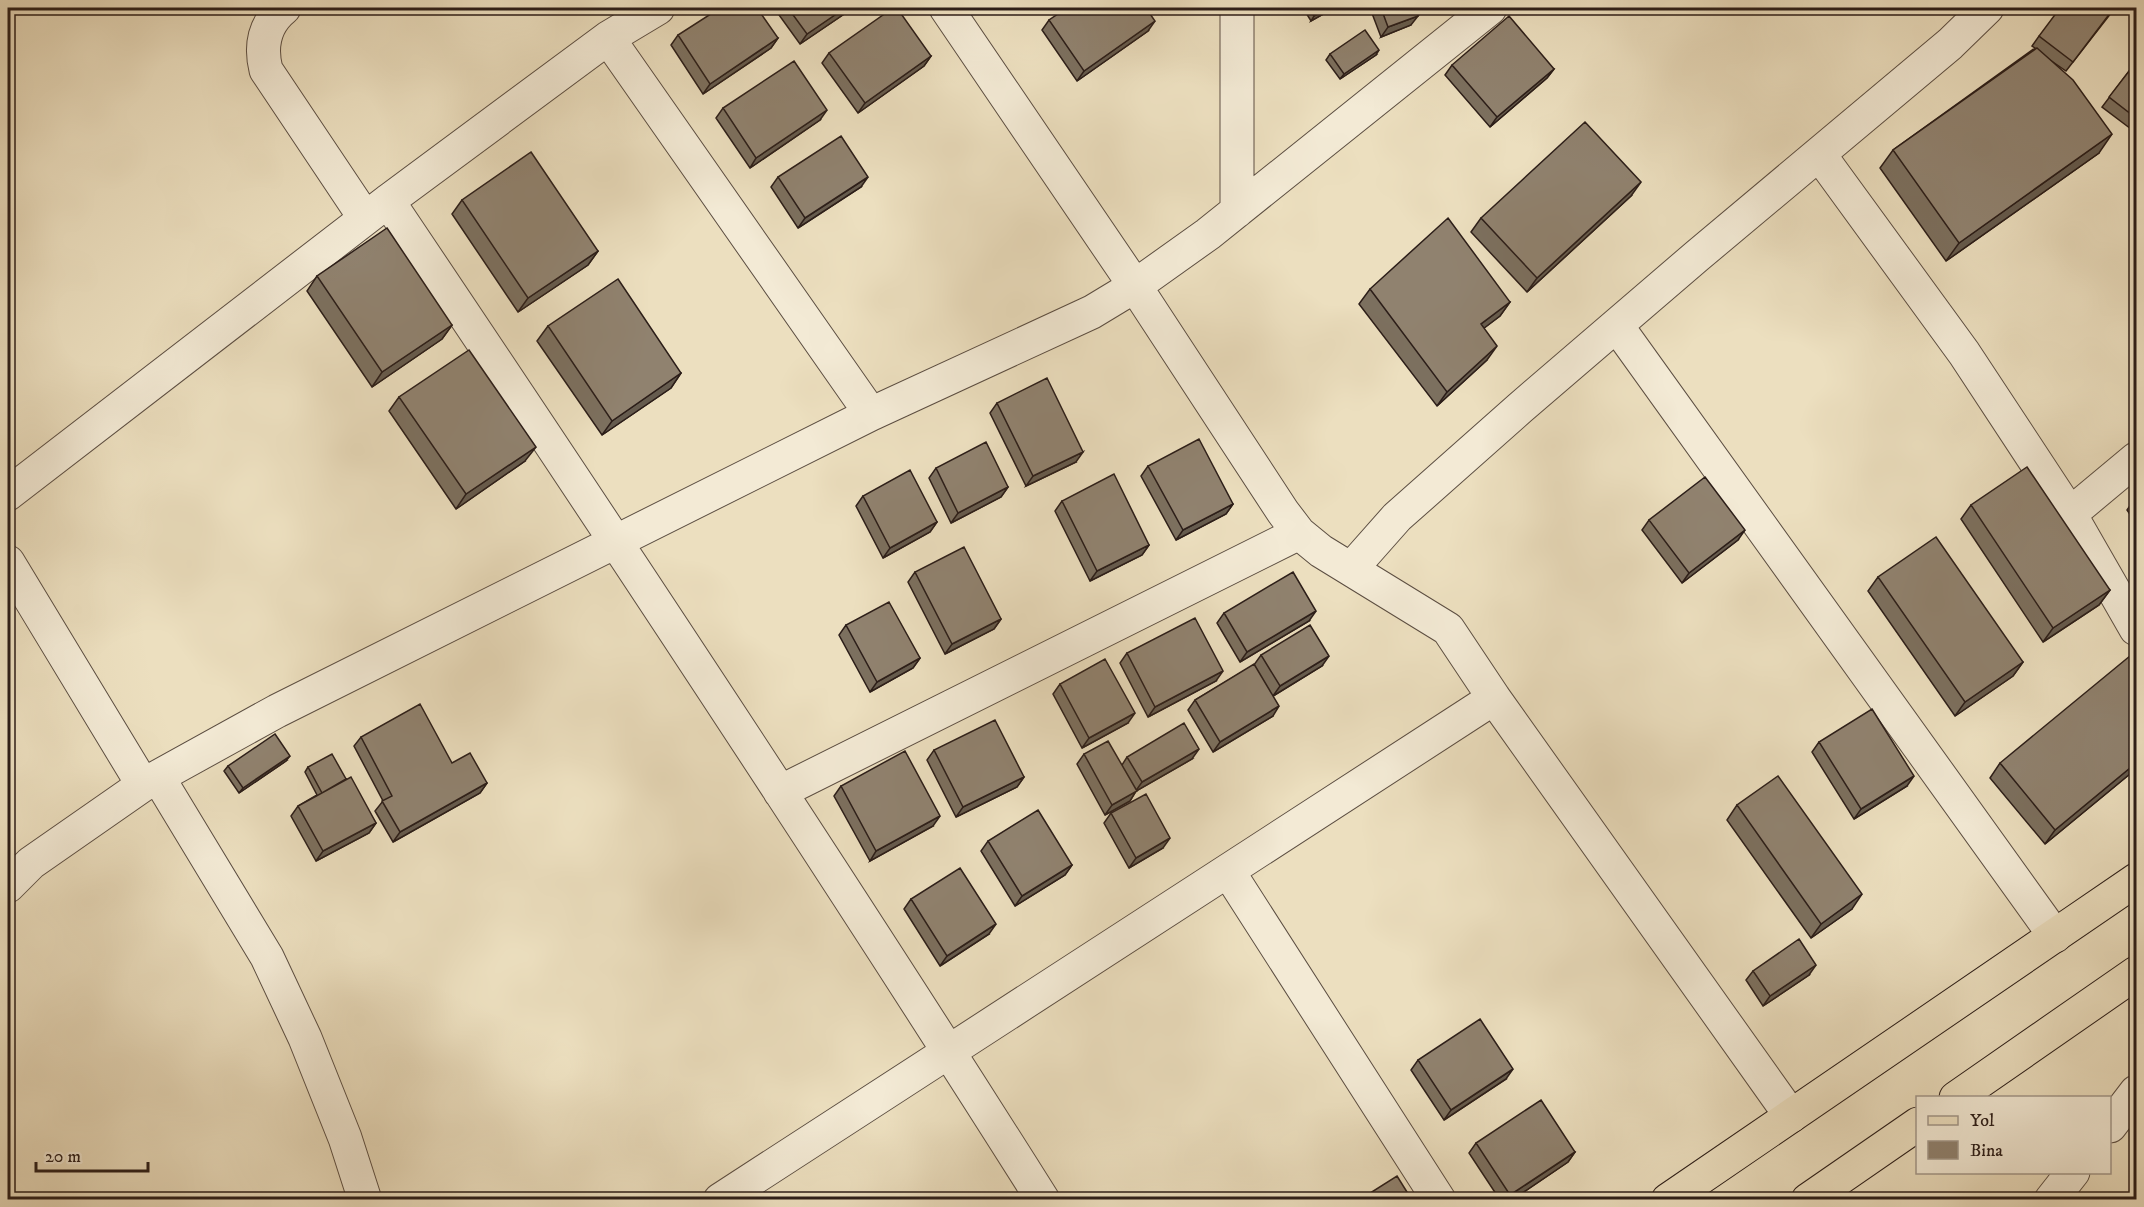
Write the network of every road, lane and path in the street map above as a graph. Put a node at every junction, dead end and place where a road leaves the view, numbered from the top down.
1 (284, 8) edge
2 (658, 8) edge
3 (946, 8) edge
4 (1237, 8) edge
5 (1490, 8) edge
6 (1987, 8) edge
7 (608, 38) junction
8 (1819, 154) junction
9 (376, 209) junction
10 (1237, 211) junction
11 (1135, 286) junction
12 (1617, 326) junction
13 (872, 414) junction
14 (2136, 459) edge
15 (8, 494) edge
16 (2070, 514) junction
17 (1299, 533) junction
18 (616, 542) junction
19 (8, 562) edge
20 (1351, 569) junction
21 (2136, 629) edge
22 (1494, 698) junction
23 (151, 781) junction
24 (780, 792) junction
25 (1228, 871) junction
26 (2136, 880) edge
27 (8, 886) edge
28 (2055, 936) junction
29 (2136, 973) edge
30 (950, 1052) junction
31 (2136, 1092) edge
32 (1959, 1096) edge
33 (1791, 1116) junction
34 (2111, 1123) edge
35 (1916, 1125) edge
36 (2072, 1174) edge
37 (365, 1200) edge
38 (720, 1200) edge
39 (1044, 1200) edge
40 (1439, 1200) edge
41 (1668, 1200) edge
42 (1808, 1200) edge
43 (2051, 1200) edge

1 - 9 street
2 - 7 street
3 - 11 street
4 - 10 street
5 - 10 street
6 - 8 street
7 - 9 street
7 - 13 street
8 - 12 street
8 - 16 street
9 - 15 street
9 - 18 street
10 - 11 street
11 - 13 street
11 - 17 street
12 - 20 street
12 - 28 street
13 - 18 street
14 - 16 street
16 - 21 street
17 - 20 street
17 - 24 street
18 - 23 street
18 - 24 street
19 - 23 street
20 - 22 street
22 - 25 street
22 - 33 street
23 - 27 street
23 - 37 street
24 - 30 street
25 - 30 street
25 - 40 street
26 - 28 main road
28 - 33 main road
29 - 32 main road
30 - 38 street
30 - 39 street
31 - 34 street
33 - 41 main road
35 - 42 main road
36 - 43 street

